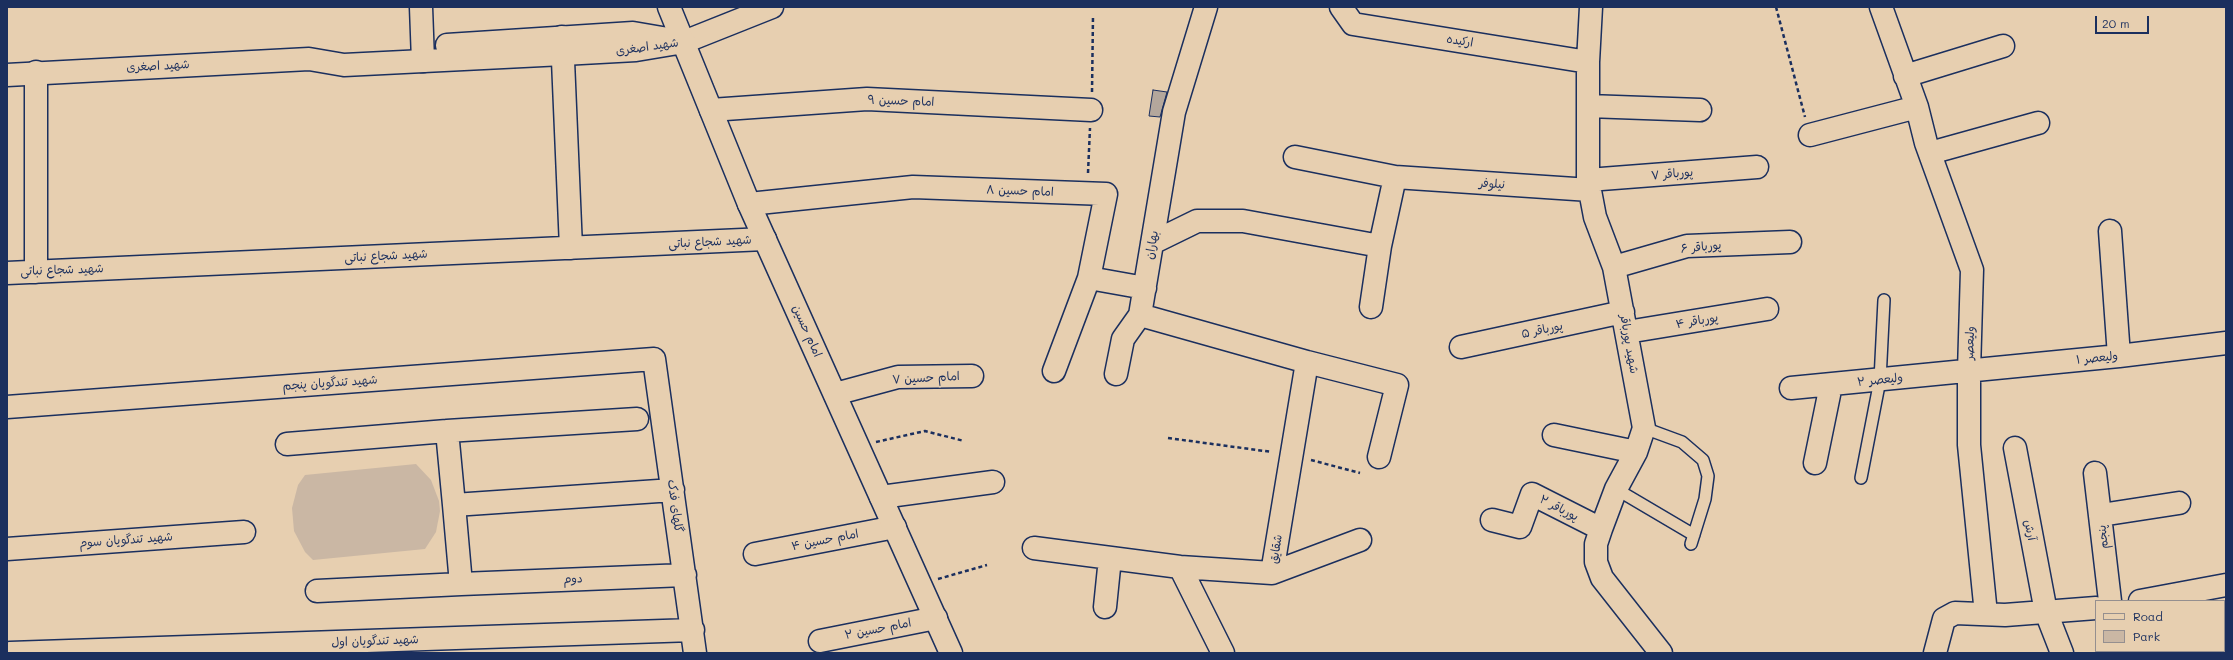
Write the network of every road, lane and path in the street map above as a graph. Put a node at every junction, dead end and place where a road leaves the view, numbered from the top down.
1 (422, 7) edge
2 (669, 7) edge
3 (772, 7) edge
4 (1206, 7) edge
5 (1341, 7) edge
6 (1591, 7) edge
7 (1776, 7) edge
8 (1881, 7) edge
9 (684, 42) junction
10 (562, 46) junction
11 (2003, 46) dead end
12 (423, 53) junction
13 (1588, 62) junction
14 (36, 72) junction
15 (7, 75) edge
16 (1905, 76) junction
17 (1588, 106) junction
18 (1917, 107) junction
19 (711, 110) junction
20 (1091, 110) dead end
21 (1700, 110) dead end
22 (2038, 123) dead end
23 (1810, 135) joint
24 (1930, 153) junction
25 (1295, 157) dead end
26 (1757, 167) dead end
27 (1395, 177) junction
28 (1589, 185) junction
29 (749, 204) junction
30 (2110, 231) dead end
31 (765, 239) junction
32 (1790, 242) dead end
33 (1152, 243) junction
34 (1380, 246) junction
35 (571, 248) junction
36 (1614, 267) junction
37 (36, 272) junction
38 (7, 273) edge
39 (1089, 278) junction
40 (1145, 288) junction
41 (1884, 300) dead end
42 (1371, 307) dead end
43 (1767, 309) dead end
44 (1140, 315) junction
45 (1625, 322) junction
46 (2226, 344) edge
47 (1461, 347) dead end
48 (2119, 356) junction
49 (654, 359) joint
50 (1307, 362) junction
51 (1054, 371) dead end
52 (1969, 372) junction
53 (1116, 374) dead end
54 (972, 376) dead end
55 (1880, 380) junction
56 (1831, 385) junction
57 (1791, 388) dead end
58 (835, 394) junction
59 (7, 407) edge
60 (637, 419) dead end
61 (1644, 428) junction
62 (447, 431) junction
63 (1554, 435) dead end
64 (1168, 438) dead end
65 (964, 441) dead end
66 (287, 444) dead end
67 (858, 446) junction
68 (2015, 448) dead end
69 (1636, 452) junction
70 (1291, 454) junction
71 (1379, 457) dead end
72 (1815, 463) dead end
73 (1360, 473) dead end
74 (2095, 473) dead end
75 (1861, 478) dead end
76 (993, 482) dead end
77 (1616, 489) junction
78 (673, 490) junction
79 (881, 497) junction
80 (2179, 503) dead end
81 (454, 505) junction
82 (2101, 515) junction
83 (1492, 520) dead end
84 (895, 527) junction
85 (1601, 530) junction
86 (244, 532) dead end
87 (1360, 540) dead end
88 (1034, 548) dead end
89 (7, 549) edge
90 (755, 554) dead end
91 (1110, 558) junction
92 (987, 565) dead end
93 (1180, 567) junction
94 (1272, 574) junction
95 (685, 575) junction
96 (461, 584) junction
97 (921, 584) junction
98 (2226, 585) edge
99 (317, 591) dead end
100 (2110, 600) edge
101 (2145, 600) edge
102 (1105, 607) dead end
103 (2095, 608) edge
104 (2046, 612) junction
105 (1986, 614) junction
106 (936, 618) junction
107 (693, 630) junction
108 (820, 640) dead end
109 (10, 653) edge
110 (695, 653) edge
111 (951, 653) edge
112 (1223, 653) edge
113 (1661, 653) edge
114 (1935, 653) edge
115 (2062, 653) edge

1 - 12 street
2 - 9 street, امام حسین
3 - 9 street
4 - 33 street, بهاران
5 - 13 street, ارکیده
6 - 13 street, شهید پورباقر
7 - 23 path
8 - 16 street, ولیعصر
9 - 10 street, شهید اصغری
9 - 19 street, امام حسین
10 - 12 street, شهید اصغری
10 - 35 street
11 - 16 street
12 - 14 street, شهید اصغری
13 - 17 street, شهید پورباقر
14 - 15 street, شهید اصغری
14 - 37 street
16 - 18 street, ولیعصر
17 - 21 street
17 - 28 street, شهید پورباقر
18 - 23 street
18 - 24 street, ولیعصر
19 - 20 street, امام حسین ۹
19 - 29 street, امام حسین
22 - 24 street
24 - 52 street, ولیعصر
25 - 27 street, نیلوفر
26 - 28 street, پورباقر ۷
27 - 28 street, نیلوفر
27 - 34 street
28 - 36 street, شهید پورباقر
29 - 31 street, امام حسین
29 - 39 street, امام حسین ۸
30 - 48 street
31 - 35 street, شهید شجاع نباتی
31 - 58 street, امام حسین
32 - 36 street, پورباقر ۶
33 - 34 street
33 - 40 street, بهاران
34 - 42 street
35 - 37 street, شهید شجاع نباتی
36 - 45 street, شهید پورباقر
37 - 38 street, شهید شجاع نباتی
39 - 40 street
39 - 51 street, امام حسین ۸
40 - 44 street, بهاران
41 - 55 lane
43 - 45 street, پورباقر ۴
44 - 50 street
44 - 53 street
45 - 47 street, پورباقر ۵
45 - 61 street, شهید پورباقر
46 - 48 street, ولیعصر ۱
48 - 52 street, ولیعصر ۱
49 - 59 street, شهید تندگویان پنجم
49 - 78 street, گلهای فدک
50 - 70 street, شقایق
50 - 71 street
52 - 55 street, ولیعصر ۲
52 - 105 street, ولیعصر
54 - 58 street, امام حسین ۷
55 - 56 street, ولیعصر ۲
55 - 75 lane
56 - 57 street, ولیعصر ۲
56 - 72 street
58 - 67 street, امام حسین
60 - 62 street
61 - 69 street, شهید پورباقر
61 - 77 lane
62 - 66 street
62 - 81 street
63 - 69 street
64 - 70 path
65 - 67 path
67 - 79 street, امام حسین
68 - 104 street, آرش
69 - 77 street, شهید پورباقر
70 - 73 path
70 - 94 street, شقایق
74 - 82 street, پنجم
76 - 79 street
77 - 85 street, شهید پورباقر
78 - 81 street
78 - 95 street, گلهای فدک
79 - 84 street, امام حسین
80 - 82 street
81 - 96 street
82 - 100 street, پنجم
83 - 85 street, پورباقر ۲
84 - 90 street, امام حسین ۴
84 - 97 street, امام حسین
85 - 113 street, شهید پورباقر
86 - 89 street, شهید تندگویان سوم
87 - 94 street
88 - 91 street, شقایق
91 - 93 street, شقایق
91 - 102 street
92 - 97 path
93 - 94 street, شقایق
93 - 112 street
95 - 96 street, دوم
95 - 107 street, گلهای فدک
96 - 99 street, دوم
97 - 106 street, امام حسین
98 - 101 street
103 - 104 street
104 - 105 street
104 - 115 street, آرش
105 - 114 street
106 - 108 street, امام حسین ۲
106 - 111 street, امام حسین
107 - 109 street, شهید تندگویان اول
107 - 110 street, گلهای فدک

